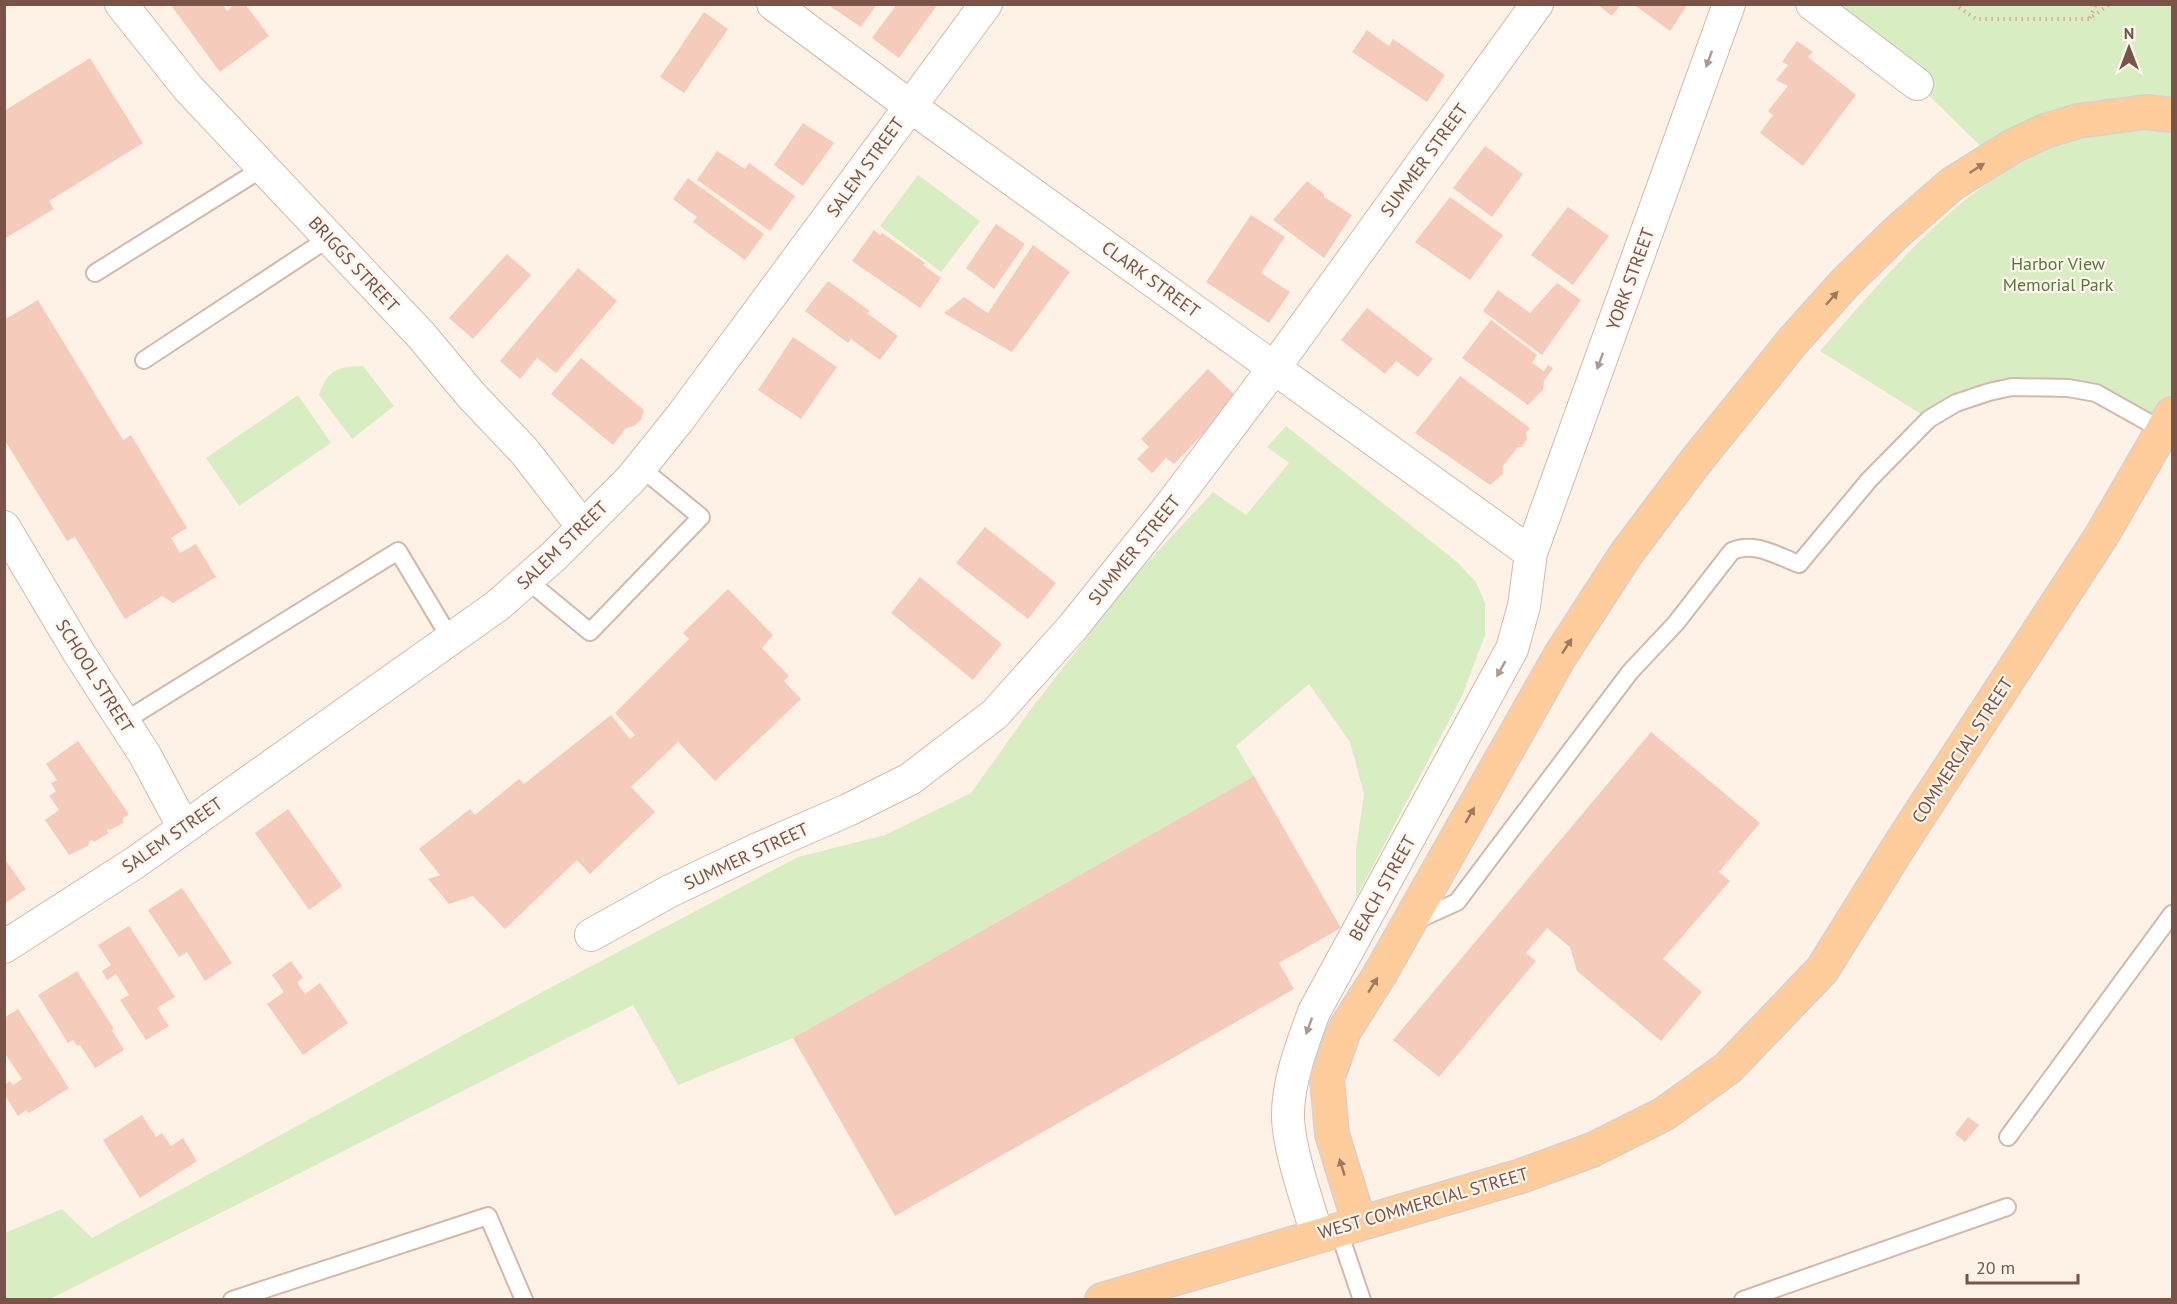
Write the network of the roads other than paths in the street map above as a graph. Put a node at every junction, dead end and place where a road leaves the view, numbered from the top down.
1 (121, 4) edge
2 (773, 4) edge
3 (986, 4) edge
4 (1537, 4) edge
5 (1729, 4) edge
6 (1812, 4) edge
7 (1917, 84) dead end
8 (910, 106) junction
9 (2172, 115) edge
10 (263, 168) junction
11 (329, 238) junction
12 (95, 273) dead end
13 (144, 360) dead end
14 (1274, 368) junction
15 (2167, 422) edge
16 (640, 467) junction
17 (583, 527) junction
18 (9, 547) edge
19 (1531, 553) junction
20 (527, 580) junction
21 (450, 638) junction
22 (123, 722) junction
23 (183, 826) junction
24 (2172, 914) edge
25 (1408, 924) junction
26 (591, 935) dead end
27 (4, 947) edge
28 (1728, 1068) joint
29 (2008, 1137) dead end
30 (2007, 1207) dead end
31 (1338, 1228) junction
32 (232, 1299) edge
33 (524, 1299) edge
34 (1102, 1299) edge
35 (1362, 1299) edge
36 (1743, 1299) edge

1 - 10 street, BRIGGS STREET
2 - 8 street, CLARK STREET
3 - 8 street, SALEM STREET
4 - 14 street, SUMMER STREET
5 -> 19 street, YORK STREET
6 - 7 street
8 - 14 street, CLARK STREET
8 - 16 street, SALEM STREET
25 -> 9 main road
10 - 11 street, BRIGGS STREET
10 - 12 lane
11 - 13 lane
11 - 17 street, BRIGGS STREET
14 - 19 street, CLARK STREET
14 - 26 street, SUMMER STREET
15 - 25 lane
15 - 28 main road, COMMERCIAL STREET
16 - 17 street, SALEM STREET
16 - 20 lane
17 - 20 street, SALEM STREET
18 - 22 street, SCHOOL STREET
19 -> 31 street, BEACH STREET
20 - 21 street, SALEM STREET
21 - 22 lane
21 - 23 street, SALEM STREET
22 - 23 street, SCHOOL STREET
23 - 27 street, SALEM STREET
24 - 29 lane
31 -> 25 main road
28 - 31 main road, WEST COMMERCIAL STREET
30 - 36 lane
31 - 34 main road, WEST COMMERCIAL STREET
31 - 35 lane
32 - 33 lane

